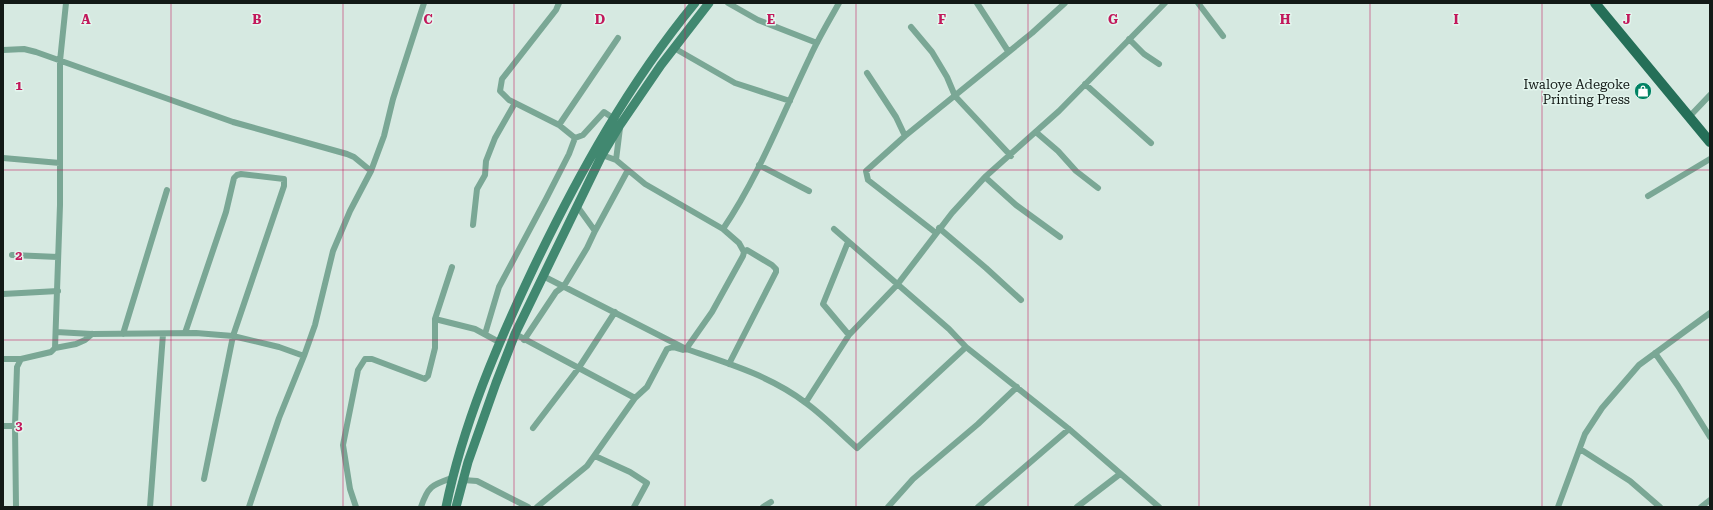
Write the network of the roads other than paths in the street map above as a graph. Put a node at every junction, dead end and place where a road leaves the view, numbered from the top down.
1 (66, 3) edge
2 (424, 3) edge
3 (559, 3) edge
4 (695, 3) edge
5 (709, 3) edge
6 (728, 3) edge
7 (839, 3) edge
8 (977, 3) edge
9 (1064, 3) edge
10 (1165, 3) edge
11 (1198, 3) edge
12 (1595, 3) edge
13 (911, 27) dead end
14 (1223, 36) dead end
15 (618, 38) dead end
16 (1129, 40) junction
17 (817, 43) junction
18 (674, 48) junction
19 (3, 50) edge
20 (1008, 51) junction
21 (60, 61) junction
22 (1159, 64) dead end
23 (867, 73) dead end
24 (1086, 84) junction
25 (1710, 95) edge
26 (955, 96) junction
27 (790, 101) junction
28 (516, 103) junction
29 (1690, 116) junction
30 (614, 117) junction
31 (620, 124) junction
32 (559, 125) junction
33 (1036, 133) junction
34 (905, 136) junction
35 (576, 138) junction
36 (1710, 142) edge
37 (1151, 143) dead end
38 (602, 155) junction
39 (1011, 156) junction
40 (3, 158) edge
41 (1710, 158) edge
42 (616, 160) junction
43 (60, 163) junction
44 (759, 165) junction
45 (628, 170) junction
46 (371, 172) junction
47 (985, 177) junction
48 (1098, 188) dead end
49 (167, 190) dead end
50 (809, 191) dead end
51 (1648, 196) dead end
52 (577, 206) junction
53 (473, 225) dead end
54 (723, 229) junction
55 (834, 229) dead end
56 (937, 230) junction
57 (595, 232) junction
58 (1060, 237) dead end
59 (848, 242) junction
60 (744, 252) junction
61 (12, 255) dead end
62 (58, 257) junction
63 (452, 267) dead end
64 (543, 276) junction
65 (897, 285) junction
66 (564, 286) junction
67 (58, 291) junction
68 (3, 294) edge
69 (1021, 300) dead end
70 (615, 312) junction
71 (1710, 313) edge
72 (435, 319) junction
73 (56, 332) junction
74 (185, 333) junction
75 (92, 334) junction
76 (123, 334) junction
77 (163, 334) junction
78 (486, 334) junction
79 (515, 334) junction
80 (849, 335) junction
81 (233, 336) junction
82 (524, 340) junction
83 (499, 342) junction
84 (966, 346) junction
85 (55, 348) junction
86 (686, 348) junction
87 (1655, 353) junction
88 (304, 356) junction
89 (6, 359) edge
90 (21, 359) junction
91 (729, 364) junction
92 (17, 367) junction
93 (578, 369) junction
94 (1017, 387) junction
95 (635, 398) junction
96 (806, 402) junction
97 (3, 426) edge
98 (15, 426) junction
99 (533, 428) dead end
100 (1068, 429) junction
101 (1710, 437) edge
102 (1580, 449) junction
103 (595, 456) junction
104 (1120, 474) junction
105 (452, 478) junction
106 (204, 479) dead end
107 (463, 480) junction
108 (1710, 500) edge
109 (771, 502) dead end
110 (16, 507) edge
111 (150, 507) edge
112 (249, 507) edge
113 (356, 507) edge
114 (421, 507) edge
115 (446, 507) edge
116 (456, 507) edge
117 (528, 507) edge
118 (537, 507) edge
119 (634, 507) edge
120 (763, 507) edge
121 (888, 507) edge
122 (978, 507) edge
123 (1077, 507) edge
124 (1159, 507) edge
125 (1558, 507) edge
126 (1660, 507) edge
127 (1701, 507) edge

1 - 21 street
2 - 46 street
3 - 28 street
4 - 30 main road
5 - 18 main road
6 - 17 street
7 - 17 street
8 - 20 street
9 - 20 street
10 - 16 street
11 - 14 street
12 - 29 main road
13 - 26 street
15 - 32 street
16 - 22 street
16 - 24 street
17 - 27 street
18 - 27 street
18 - 31 main road
19 - 21 street
20 - 26 street
21 - 43 street
21 - 46 street
23 - 34 street
24 - 33 street
24 - 37 street
25 - 29 street
26 - 34 street
26 - 39 street
27 - 44 street
28 - 32 street
28 - 53 street
29 - 36 main road
30 - 31 street
30 - 35 street
30 - 83 main road
31 - 38 main road
31 - 42 street
32 - 35 street
33 - 39 street
33 - 48 street
34 - 56 street
35 - 78 street
38 - 42 street
38 - 52 main road
39 - 47 street
40 - 43 street
41 - 51 street
42 - 45 street
43 - 62 street
44 - 50 street
44 - 54 street
45 - 54 street
45 - 57 street
46 - 88 street
47 - 56 street
47 - 58 street
49 - 76 street
52 - 57 street
52 - 64 main road
54 - 60 street
55 - 59 street
56 - 65 street
56 - 69 street
57 - 66 street
59 - 65 street
59 - 80 street
60 - 86 street
60 - 91 street
61 - 62 street
62 - 67 street
63 - 72 street
64 - 66 street
64 - 79 main road
65 - 80 street
65 - 84 street
66 - 70 street
66 - 82 street
67 - 68 street
67 - 73 street
70 - 86 street
70 - 93 street
71 - 87 street
72 - 78 street
72 - 113 street
73 - 75 street
73 - 85 street
74 - 77 street
74 - 81 street
74 - 81 street
75 - 76 street
75 - 85 street
76 - 77 street
77 - 111 street
78 - 83 street
79 - 82 street
79 - 107 main road
80 - 96 street
81 - 88 street
81 - 106 street
82 - 93 street
83 - 105 main road
84 - 94 street
84 - 96 street
85 - 90 street
86 - 91 street
86 - 95 street
87 - 101 street
87 - 102 street
88 - 112 street
89 - 90 street
89 - 92 street
90 - 92 street
91 - 96 street
92 - 98 street
93 - 95 street
93 - 99 street
94 - 100 street
94 - 121 street
95 - 103 street
97 - 98 street
98 - 110 street
100 - 104 street
100 - 122 street
102 - 125 street
102 - 126 street
103 - 118 street
103 - 119 street
104 - 123 street
104 - 124 street
105 - 114 street
105 - 115 main road
107 - 116 main road
107 - 117 street
108 - 127 street
109 - 120 street

